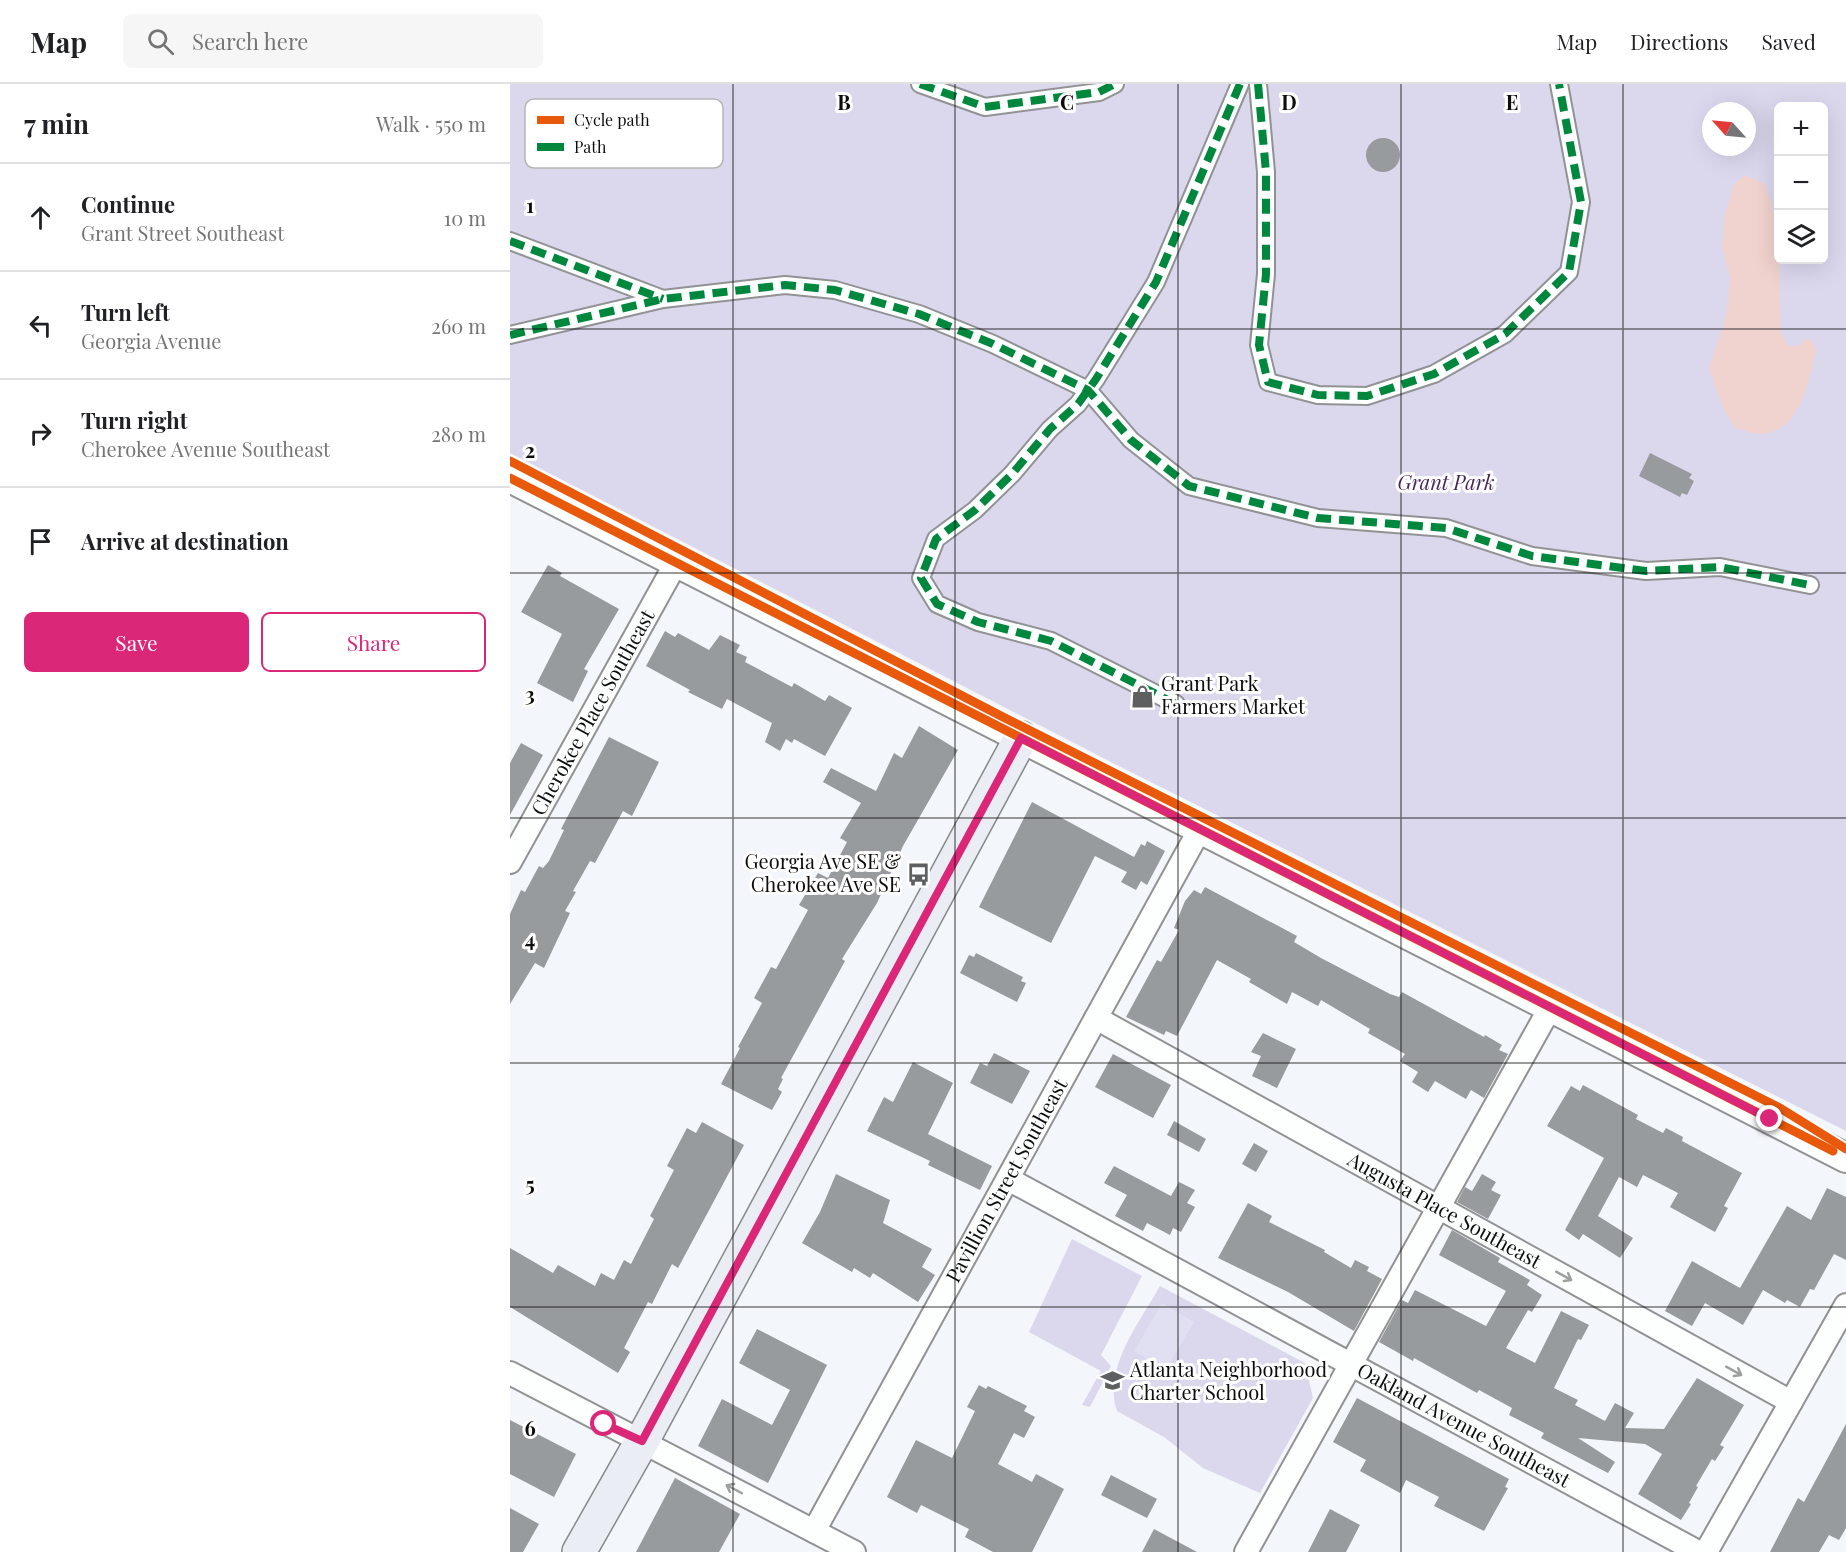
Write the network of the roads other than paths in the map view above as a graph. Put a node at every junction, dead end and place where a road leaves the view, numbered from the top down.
1 (920, 84) edge
2 (1115, 84) edge
3 (1240, 84) edge
4 (1258, 84) edge
5 (1559, 84) edge
6 (510, 241) edge
7 (663, 299) junction
8 (510, 335) edge
9 (1088, 390) junction
10 (510, 478) edge
11 (676, 563) junction
12 (1810, 585) dead end
13 (1176, 704) dead end
14 (1021, 738) junction
15 (1200, 830) junction
16 (511, 860) edge
17 (1550, 1008) junction
18 (1096, 1018) junction
19 (1846, 1158) edge
20 (1008, 1179) junction
21 (1439, 1207) junction
22 (1846, 1305) edge
23 (1351, 1364) junction
24 (510, 1373) edge
25 (1791, 1402) junction
26 (642, 1441) junction
27 (814, 1531) junction
28 (579, 1552) edge
29 (854, 1552) edge
30 (1246, 1552) edge
31 (1698, 1552) edge
32 (1706, 1552) edge

1 - 2 street
3 - 9 street
4 - 5 street
6 - 7 street
7 - 8 street
7 - 9 street
9 - 12 street
9 - 13 street
10 - 11 street
11 - 14 street
11 - 16 street, Cherokee Place Southeast
14 - 15 street
14 - 26 main road
15 - 17 street
15 - 18 street, Pavillion Street Southeast
17 - 19 street
17 - 21 street
18 - 20 street, Pavillion Street Southeast
18 - 21 street, Augusta Place Southeast
20 - 23 street, Oakland Avenue Southeast
20 - 27 street, Pavillion Street Southeast
21 - 23 street
21 -> 25 street, Augusta Place Southeast
22 - 25 street
23 - 30 street
23 - 31 street, Oakland Avenue Southeast
24 - 26 street
25 - 32 street
27 -> 26 street
26 - 28 main road
27 - 29 street

